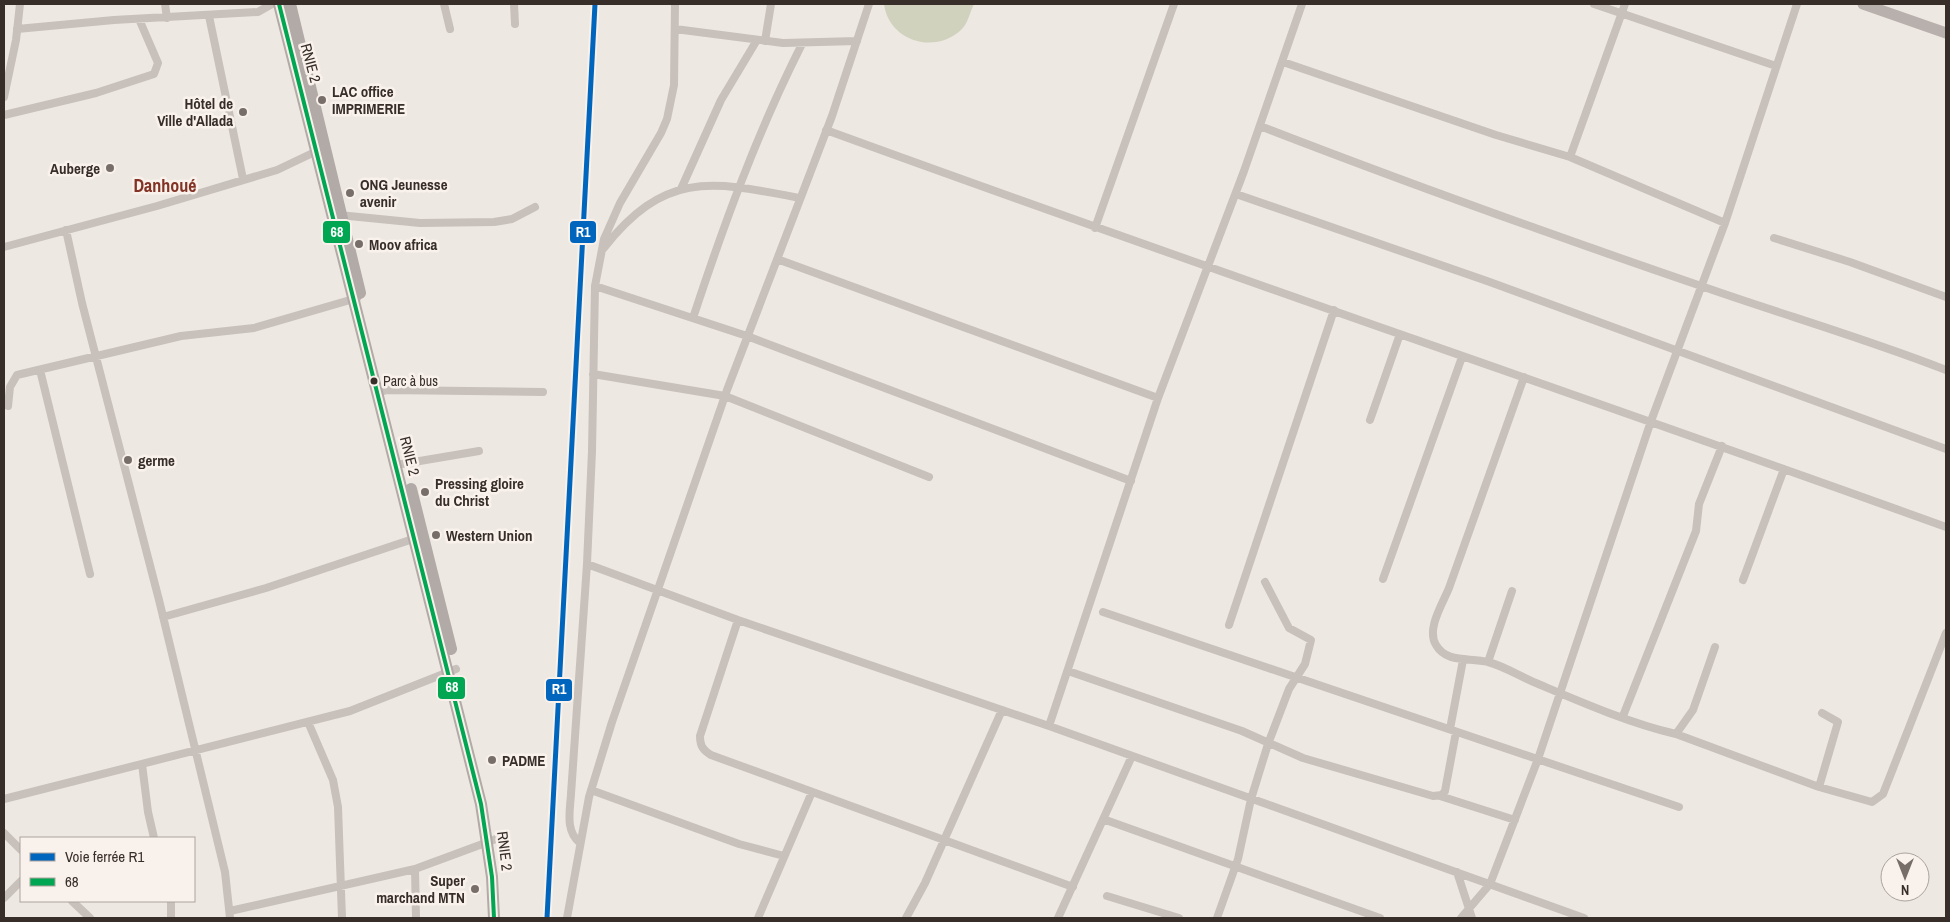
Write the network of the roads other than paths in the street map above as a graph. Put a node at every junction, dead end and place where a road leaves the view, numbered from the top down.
1 (20, 4) edge
2 (165, 4) edge
3 (272, 4) edge
4 (279, 4) edge
5 (290, 4) edge
6 (444, 4) edge
7 (514, 4) edge
8 (675, 4) edge
9 (771, 4) edge
10 (869, 4) edge
11 (1174, 4) edge
12 (1302, 4) edge
13 (1594, 4) edge
14 (1626, 4) edge
15 (1797, 4) edge
16 (1864, 4) edge
17 (1622, 14) junction
18 (210, 16) junction
19 (167, 18) junction
20 (139, 19) junction
21 (515, 24) dead end
22 (18, 29) junction
23 (450, 29) dead end
24 (674, 29) junction
25 (1946, 33) edge
26 (761, 40) junction
27 (857, 42) junction
28 (802, 44) junction
29 (1283, 62) junction
30 (1776, 66) junction
31 (7, 72) edge
32 (308, 95) junction
33 (4, 97) edge
34 (4, 116) edge
35 (1260, 126) junction
36 (826, 130) junction
37 (320, 149) junction
38 (1570, 157) junction
39 (243, 179) junction
40 (740, 187) junction
41 (681, 189) junction
42 (1236, 194) junction
43 (800, 198) junction
44 (535, 207) dead end
45 (337, 215) junction
46 (1725, 223) junction
47 (1095, 228) junction
48 (66, 230) junction
49 (1774, 238) dead end
50 (4, 247) edge
51 (600, 254) junction
52 (777, 259) junction
53 (1208, 267) junction
54 (594, 286) junction
55 (1703, 287) junction
56 (1946, 297) edge
57 (358, 298) junction
58 (1334, 310) junction
59 (693, 318) junction
60 (1400, 334) junction
61 (748, 336) junction
62 (1679, 351) junction
63 (96, 355) junction
64 (1462, 357) junction
65 (40, 370) junction
66 (1946, 370) edge
67 (593, 374) junction
68 (1524, 377) junction
69 (382, 392) junction
70 (543, 392) dead end
71 (725, 396) junction
72 (1158, 398) junction
73 (8, 406) dead end
74 (1370, 420) dead end
75 (1651, 421) junction
76 (1722, 446) junction
77 (1946, 449) edge
78 (479, 451) dead end
79 (400, 464) junction
80 (1784, 469) junction
81 (929, 477) dead end
82 (1131, 481) junction
83 (1946, 528) edge
84 (418, 537) junction
85 (587, 564) junction
86 (90, 574) dead end
87 (1382, 579) dead end
88 (1743, 580) dead end
89 (1265, 582) dead end
90 (657, 590) junction
91 (1512, 591) dead end
92 (1103, 612) dead end
93 (163, 617) junction
94 (738, 620) junction
95 (1229, 625) dead end
96 (1946, 633) edge
97 (1715, 647) dead end
98 (1463, 660) junction
99 (1488, 662) junction
100 (1068, 670) junction
101 (452, 671) junction
102 (1297, 678) junction
103 (1560, 693) junction
104 (1002, 710) junction
105 (1822, 713) dead end
106 (1623, 716) junction
107 (308, 722) junction
108 (1049, 726) junction
109 (1453, 730) junction
110 (1676, 734) junction
111 (1268, 744) junction
112 (196, 750) junction
113 (1132, 756) junction
114 (1538, 759) junction
115 (142, 764) junction
116 (1819, 787) junction
117 (591, 790) junction
118 (812, 792) junction
119 (1440, 796) junction
120 (4, 799) edge
121 (1251, 799) junction
122 (1679, 807) dead end
123 (1103, 820) junction
124 (1514, 820) junction
125 (4, 833) edge
126 (154, 837) edge
127 (492, 840) junction
128 (944, 840) junction
129 (580, 843) junction
130 (20, 849) edge
131 (784, 856) junction
132 (1236, 867) junction
133 (415, 869) junction
134 (1457, 872) junction
135 (20, 882) edge
136 (342, 884) junction
137 (1490, 884) junction
138 (1072, 887) junction
139 (1107, 896) dead end
140 (4, 898) edge
141 (73, 902) edge
142 (171, 902) edge
143 (1468, 910) junction
144 (230, 915) edge
145 (497, 917) edge
146 (90, 918) edge
147 (171, 918) edge
148 (342, 918) edge
149 (416, 918) edge
150 (567, 918) edge
151 (758, 918) edge
152 (906, 918) edge
153 (1058, 918) edge
154 (1179, 918) edge
155 (1217, 918) edge
156 (1380, 918) edge
157 (1461, 918) edge
158 (1472, 918) edge
159 (1584, 918) edge

1 - 22 street
2 - 19 street
3 - 18 street
4 - 32 highway, RNIE 2 / RNIE 2
5 - 32 highway, RNIE 2 / RNIE 2
6 - 23 street
7 - 21 street
8 - 24 street
9 - 26 street
10 - 27 street
11 - 47 street
12 - 29 street
13 - 17 street
14 - 17 street
15 - 30 street
16 - 25 main road
17 - 30 street
17 - 38 street
18 - 19 street
18 - 39 street
19 - 20 street
20 - 22 street
20 - 34 street
22 - 31 street
24 - 26 street
24 - 51 street
26 - 28 street
26 - 41 street
27 - 28 street
27 - 36 street
28 - 40 street
29 - 35 street
29 - 38 street
30 - 46 street
31 - 33 street
32 - 37 highway, RNIE 2 / RNIE 2
35 - 42 street
35 - 55 street
36 - 43 street
36 - 47 street
37 - 39 street
37 - 45 highway, RNIE 2 / RNIE 2
38 - 46 street
39 - 48 street
40 - 41 street
40 - 43 street
40 - 59 street
41 - 51 street
42 - 53 street
42 - 62 street
43 - 52 street
44 - 45 street
45 - 57 highway, RNIE 2 / RNIE 2
46 - 55 street
47 - 53 street
48 - 50 street
48 - 63 street
49 - 56 street
51 - 54 street
52 - 61 street
52 - 72 street
53 - 58 street
53 - 72 street
54 - 59 street
54 - 67 street
55 - 62 street
55 - 66 street
57 - 63 street
57 - 69 highway, RNIE 2 / RNIE 2
58 - 60 street
58 - 95 street
59 - 61 street
60 - 64 street
60 - 74 street
61 - 71 street
61 - 82 street
62 - 75 street
62 - 77 street
63 - 65 street
63 - 93 street
64 - 68 street
64 - 87 street
65 - 73 street
65 - 86 street
67 - 71 street
67 - 85 street
68 - 75 street
68 - 98 street
69 - 70 street
69 - 79 highway, RNIE 2 / RNIE 2
71 - 81 street
71 - 90 street
72 - 82 street
75 - 76 street
75 - 103 street
76 - 80 street
76 - 106 street
78 - 79 street
79 - 84 highway, RNIE 2 / RNIE 2
80 - 83 street
80 - 88 street
82 - 100 street
84 - 93 street
84 - 101 highway, RNIE 2 / RNIE 2
85 - 90 street
85 - 129 street
89 - 102 street
90 - 94 street
90 - 117 street
91 - 99 street
92 - 102 street
93 - 112 street
94 - 104 street
94 - 118 street
96 - 116 street
97 - 110 street
98 - 99 street
98 - 109 street
99 - 103 street
100 - 108 street
100 - 111 street
101 - 107 street
101 - 127 highway, RNIE 2 / RNIE 2
102 - 109 street
102 - 111 street
103 - 106 street
103 - 114 street
104 - 108 street
104 - 128 street
105 - 116 street
106 - 110 street
107 - 112 street
107 - 136 street
108 - 113 street
109 - 114 street
109 - 119 street
110 - 116 street
111 - 119 street
111 - 121 street
112 - 115 street
112 - 144 street
113 - 121 street
113 - 123 street
114 - 122 street
114 - 124 street
115 - 120 street
115 - 126 street
117 - 129 street
117 - 131 street
118 - 128 street
118 - 131 street
119 - 124 street
121 - 132 street
121 - 134 street
123 - 132 street
123 - 138 street
124 - 137 street
125 - 130 street
127 - 133 street
127 - 145 highway, RNIE 2 / RNIE 2
128 - 138 street
128 - 152 street
129 - 150 street
131 - 151 street
132 - 155 street
132 - 156 street
133 - 136 street
133 - 149 street
134 - 137 street
134 - 143 street
135 - 140 street
136 - 144 street
136 - 148 street
137 - 143 street
137 - 159 street
138 - 153 street
139 - 154 street
141 - 146 street
142 - 147 street
143 - 157 street
143 - 158 street

